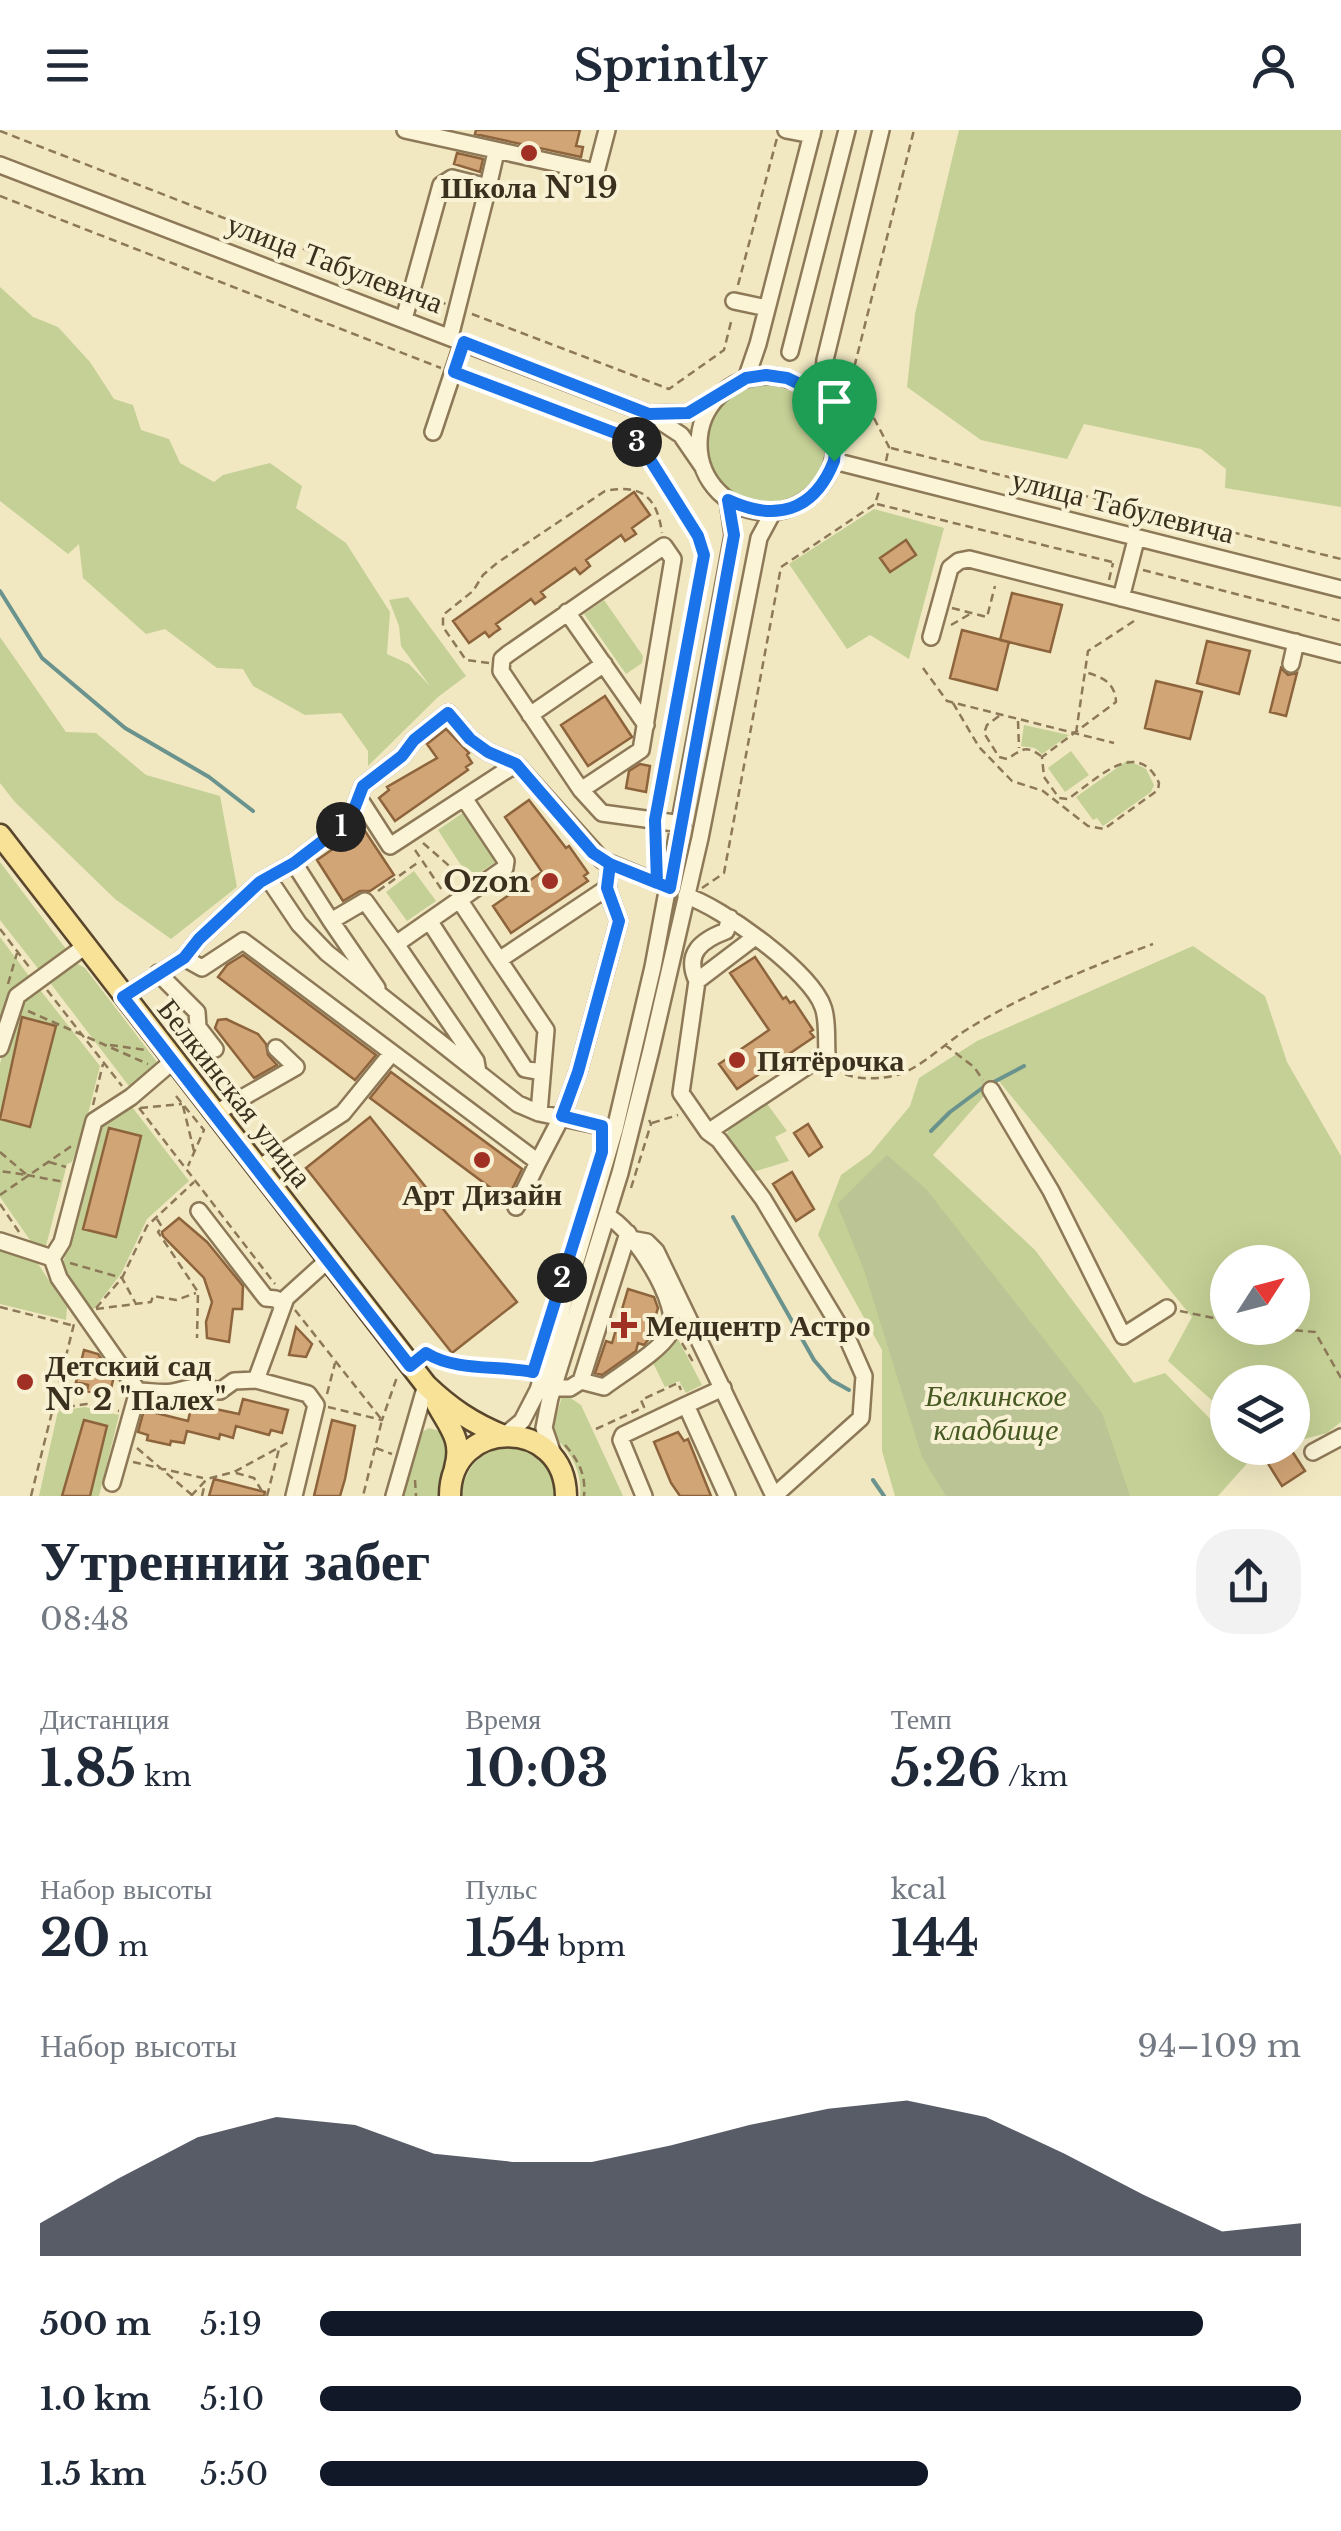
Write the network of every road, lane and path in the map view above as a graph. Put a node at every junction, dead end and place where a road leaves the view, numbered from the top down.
1 (405, 130) edge
2 (607, 130) edge
3 (783, 130) edge
4 (847, 130) edge
5 (881, 130) edge
6 (914, 130) edge
7 (0, 131) edge
8 (813, 133) edge
9 (496, 152) junction
10 (0, 164) edge
11 (488, 188) junction
12 (0, 196) edge
13 (412, 290) junction
14 (734, 301) junction
15 (457, 308) junction
16 (768, 308) junction
17 (404, 319) junction
18 (457, 339) junction
19 (790, 352) dead end
20 (454, 372) junction
21 (746, 378) junction
22 (719, 395) junction
23 (821, 401) junction
24 (649, 414) junction
25 (433, 432) dead end
26 (889, 447) junction
27 (834, 461) junction
28 (702, 467) junction
29 (884, 473) junction
30 (728, 500) junction
31 (875, 504) junction
32 (773, 512) junction
33 (1136, 540) junction
34 (664, 546) junction
35 (1341, 558) edge
36 (1121, 565) junction
37 (1111, 570) dead end
38 (995, 586) dead end
39 (1341, 589) edge
40 (1121, 598) junction
41 (940, 605) junction
42 (568, 612) junction
43 (971, 613) junction
44 (1134, 621) dead end
45 (1341, 622) edge
46 (938, 633) joint
47 (1296, 642) junction
48 (1341, 654) edge
49 (604, 664) junction
50 (1291, 664) dead end
51 (500, 665) junction
52 (923, 668) dead end
53 (1084, 672) junction
54 (953, 703) junction
55 (1000, 714) junction
56 (530, 715) junction
57 (1018, 719) junction
58 (646, 725) junction
59 (1076, 734) junction
60 (1114, 743) dead end
61 (1019, 748) junction
62 (1042, 757) junction
63 (516, 764) junction
64 (581, 790) junction
65 (359, 798) junction
66 (464, 798) junction
67 (1057, 799) junction
68 (655, 820) junction
69 (682, 824) junction
70 (408, 834) junction
71 (1, 839) edge
72 (422, 860) junction
73 (294, 863) junction
74 (610, 864) junction
75 (268, 878) junction
76 (664, 885) junction
77 (607, 888) junction
78 (476, 890) junction
79 (692, 898) junction
80 (365, 901) junction
81 (456, 904) junction
82 (730, 918) junction
83 (331, 921) junction
84 (430, 922) junction
85 (755, 937) junction
86 (396, 944) junction
87 (1154, 944) dead end
88 (84, 947) junction
89 (18, 952) dead end
90 (184, 958) junction
91 (498, 960) junction
92 (158, 973) junction
93 (697, 981) junction
94 (123, 997) junction
95 (4, 998) dead end
96 (388, 1004) junction
97 (21, 1010) dead end
98 (104, 1044) junction
99 (944, 1044) junction
100 (0, 1048) edge
101 (276, 1048) dead end
102 (146, 1050) dead end
103 (216, 1050) dead end
104 (391, 1054) junction
105 (822, 1056) junction
106 (165, 1064) junction
107 (478, 1072) junction
108 (541, 1072) junction
109 (991, 1090) joint
110 (176, 1096) dead end
111 (183, 1104) junction
112 (139, 1108) dead end
113 (692, 1111) junction
114 (539, 1112) junction
115 (214, 1114) junction
116 (562, 1116) junction
117 (651, 1124) dead end
118 (615, 1128) junction
119 (708, 1132) junction
120 (82, 1138) dead end
121 (0, 1152) edge
122 (194, 1152) junction
123 (538, 1162) junction
124 (186, 1169) dead end
125 (257, 1169) junction
126 (0, 1171) edge
127 (27, 1175) junction
128 (196, 1181) dead end
129 (70, 1183) dead end
130 (0, 1195) edge
131 (0, 1204) edge
132 (516, 1207) dead end
133 (199, 1211) dead end
134 (155, 1216) junction
135 (607, 1216) junction
136 (632, 1236) junction
137 (0, 1242) edge
138 (31, 1249) junction
139 (52, 1258) junction
140 (328, 1260) junction
141 (122, 1278) junction
142 (198, 1292) junction
143 (136, 1304) junction
144 (282, 1305) junction
145 (0, 1307) edge
146 (1167, 1308) joint
147 (95, 1309) junction
148 (89, 1314) dead end
149 (1210, 1316) edge
150 (573, 1324) junction
151 (599, 1324) junction
152 (1310, 1332) edge
153 (197, 1338) dead end
154 (410, 1366) junction
155 (533, 1372) dead end
156 (1341, 1378) edge
157 (256, 1380) junction
158 (581, 1381) junction
159 (426, 1385) junction
160 (553, 1388) junction
161 (723, 1388) junction
162 (138, 1391) junction
163 (686, 1404) junction
164 (316, 1405) junction
165 (52, 1409) junction
166 (132, 1414) junction
167 (310, 1430) junction
168 (504, 1436) junction
169 (1341, 1437) edge
170 (130, 1440) dead end
171 (280, 1447) junction
172 (556, 1447) junction
173 (1313, 1452) dead end
174 (120, 1458) junction
175 (455, 1469) junction
176 (162, 1470) junction
177 (234, 1472) junction
178 (206, 1479) junction
179 (112, 1483) dead end
180 (31, 1496) edge
181 (192, 1496) edge
182 (202, 1496) edge
183 (266, 1496) edge
184 (294, 1496) edge
185 (394, 1496) edge
186 (450, 1496) edge
187 (566, 1496) edge
188 (584, 1496) edge
189 (644, 1496) edge
190 (726, 1496) edge

1 - 9 street
2 - 9 street
3 - 8 street
3 - 14 path
4 - 19 street
5 - 23 street
6 - 26 path
7 - 13 path
8 - 16 street
9 - 11 street
10 - 17 street, улица Табулевича
11 - 13 street
11 - 15 street
12 - 20 path
13 - 15 path
13 - 17 street
14 - 15 path
14 - 16 street
15 - 18 street
16 - 21 street
17 - 18 street, улица Табулевича
18 - 20 street
18 - 24 street, улица Табулевича
20 - 25 street
20 - 68 path
21 - 22 street
21 - 23 street
22 - 24 street, улица Табулевича
22 - 28 street
23 - 27 street
24 - 28 street, улица Табулевича
26 - 29 path
26 - 35 path
27 - 29 street, улица Табулевича
27 - 32 street
28 - 30 street
29 - 31 path
29 - 33 street, улица Табулевича
30 - 32 street
30 - 69 street
31 - 36 path
31 - 79 path
32 - 79 street
33 - 36 street
33 - 39 street, улица Табулевича
34 - 42 street
34 - 51 path
34 - 58 street
36 - 37 path
36 - 40 street
36 - 45 path
38 - 43 path
40 - 41 street
40 - 47 street
41 - 43 path
41 - 46 street
42 - 49 street
42 - 51 street
43 - 46 path
44 - 53 path
47 - 48 street
47 - 50 street
49 - 56 street
49 - 58 street
51 - 56 street
52 - 54 path
53 - 59 path
53 - 59 path
54 - 55 path
54 - 67 path
55 - 57 path
55 - 61 path
56 - 64 street
57 - 59 path
57 - 61 path
58 - 64 street
59 - 60 path
59 - 62 path
61 - 62 path
62 - 67 path
63 - 65 street
63 - 66 street
63 - 74 street
64 - 68 street
65 - 70 street
65 - 73 street
66 - 70 street
66 - 78 street
67 - 67 path
68 - 69 street
68 - 76 path
69 - 76 street
70 - 72 path
70 - 78 path
71 - 88 main road, Белкинская улица
72 - 80 path
72 - 81 path
73 - 75 street
73 - 83 street
74 - 76 street
74 - 77 street
75 - 90 street
75 - 96 street
76 - 118 street
77 - 91 street
77 - 116 street
78 - 81 street
79 - 82 street
79 - 135 street
80 - 83 street
80 - 86 street
81 - 84 street
81 - 91 street
82 - 85 street
82 - 93 street
83 - 96 street
84 - 86 street
84 - 108 street
85 - 93 street
85 - 105 street
86 - 107 street
87 - 99 path
88 - 94 main road, Белкинская улица
88 - 100 street
89 - 95 path
90 - 92 street
90 - 104 street
91 - 108 street
92 - 94 street
92 - 103 street
93 - 113 street
94 - 106 main road, Белкинская улица
96 - 107 street
97 - 98 path
98 - 102 path
98 - 106 path
99 - 105 path
99 - 109 path
101 - 115 street
104 - 123 street
104 - 125 street
105 - 119 street
106 - 115 main road, Белкинская улица
106 - 139 street
107 - 114 street
108 - 114 street
109 - 146 street
110 - 111 path
111 - 112 path
111 - 122 path
111 - 122 path
113 - 117 path
113 - 119 street
114 - 116 street
115 - 125 main road, Белкинская улица
116 - 118 street
116 - 123 street
118 - 168 street
119 - 161 street
120 - 127 path
121 - 127 path
122 - 124 path
123 - 132 street
125 - 140 main road, Белкинская улица
126 - 127 path
127 - 129 path
127 - 130 path
128 - 134 path
131 - 138 path
133 - 144 street
134 - 141 path
134 - 142 path
135 - 136 street
135 - 150 street
136 - 151 street
136 - 158 street
136 - 161 street
137 - 138 street
138 - 139 street
139 - 141 path
139 - 162 street
140 - 144 street
140 - 154 main road, Белкинская улица
141 - 143 path
141 - 147 path
142 - 143 path
142 - 153 path
143 - 147 path
144 - 157 street
145 - 165 path
146 - 149 path
147 - 148 path
150 - 151 street
150 - 160 street
151 - 158 street
152 - 156 path
154 - 155 path
154 - 159 main road, Белкинская улица
154 - 164 path
157 - 162 street
157 - 164 street
158 - 160 street
159 - 168 main road, Белкинская улица
159 - 175 main road, Белкинская улица
159 - 185 street
160 - 172 street
161 - 163 street
162 - 166 street
163 - 189 street
163 - 190 street
164 - 167 street
165 - 166 path
165 - 180 path
166 - 174 street
167 - 171 path
167 - 184 street
168 - 172 main road, Белкинская улица
168 - 175 main road
169 - 173 street
170 - 176 path
171 - 177 path
171 - 183 path
172 - 187 main road
172 - 188 path
174 - 176 path
174 - 179 street
175 - 186 main road, Белкинская улица
176 - 178 path
176 - 181 path
177 - 178 path
177 - 183 path
178 - 181 path
178 - 182 path

